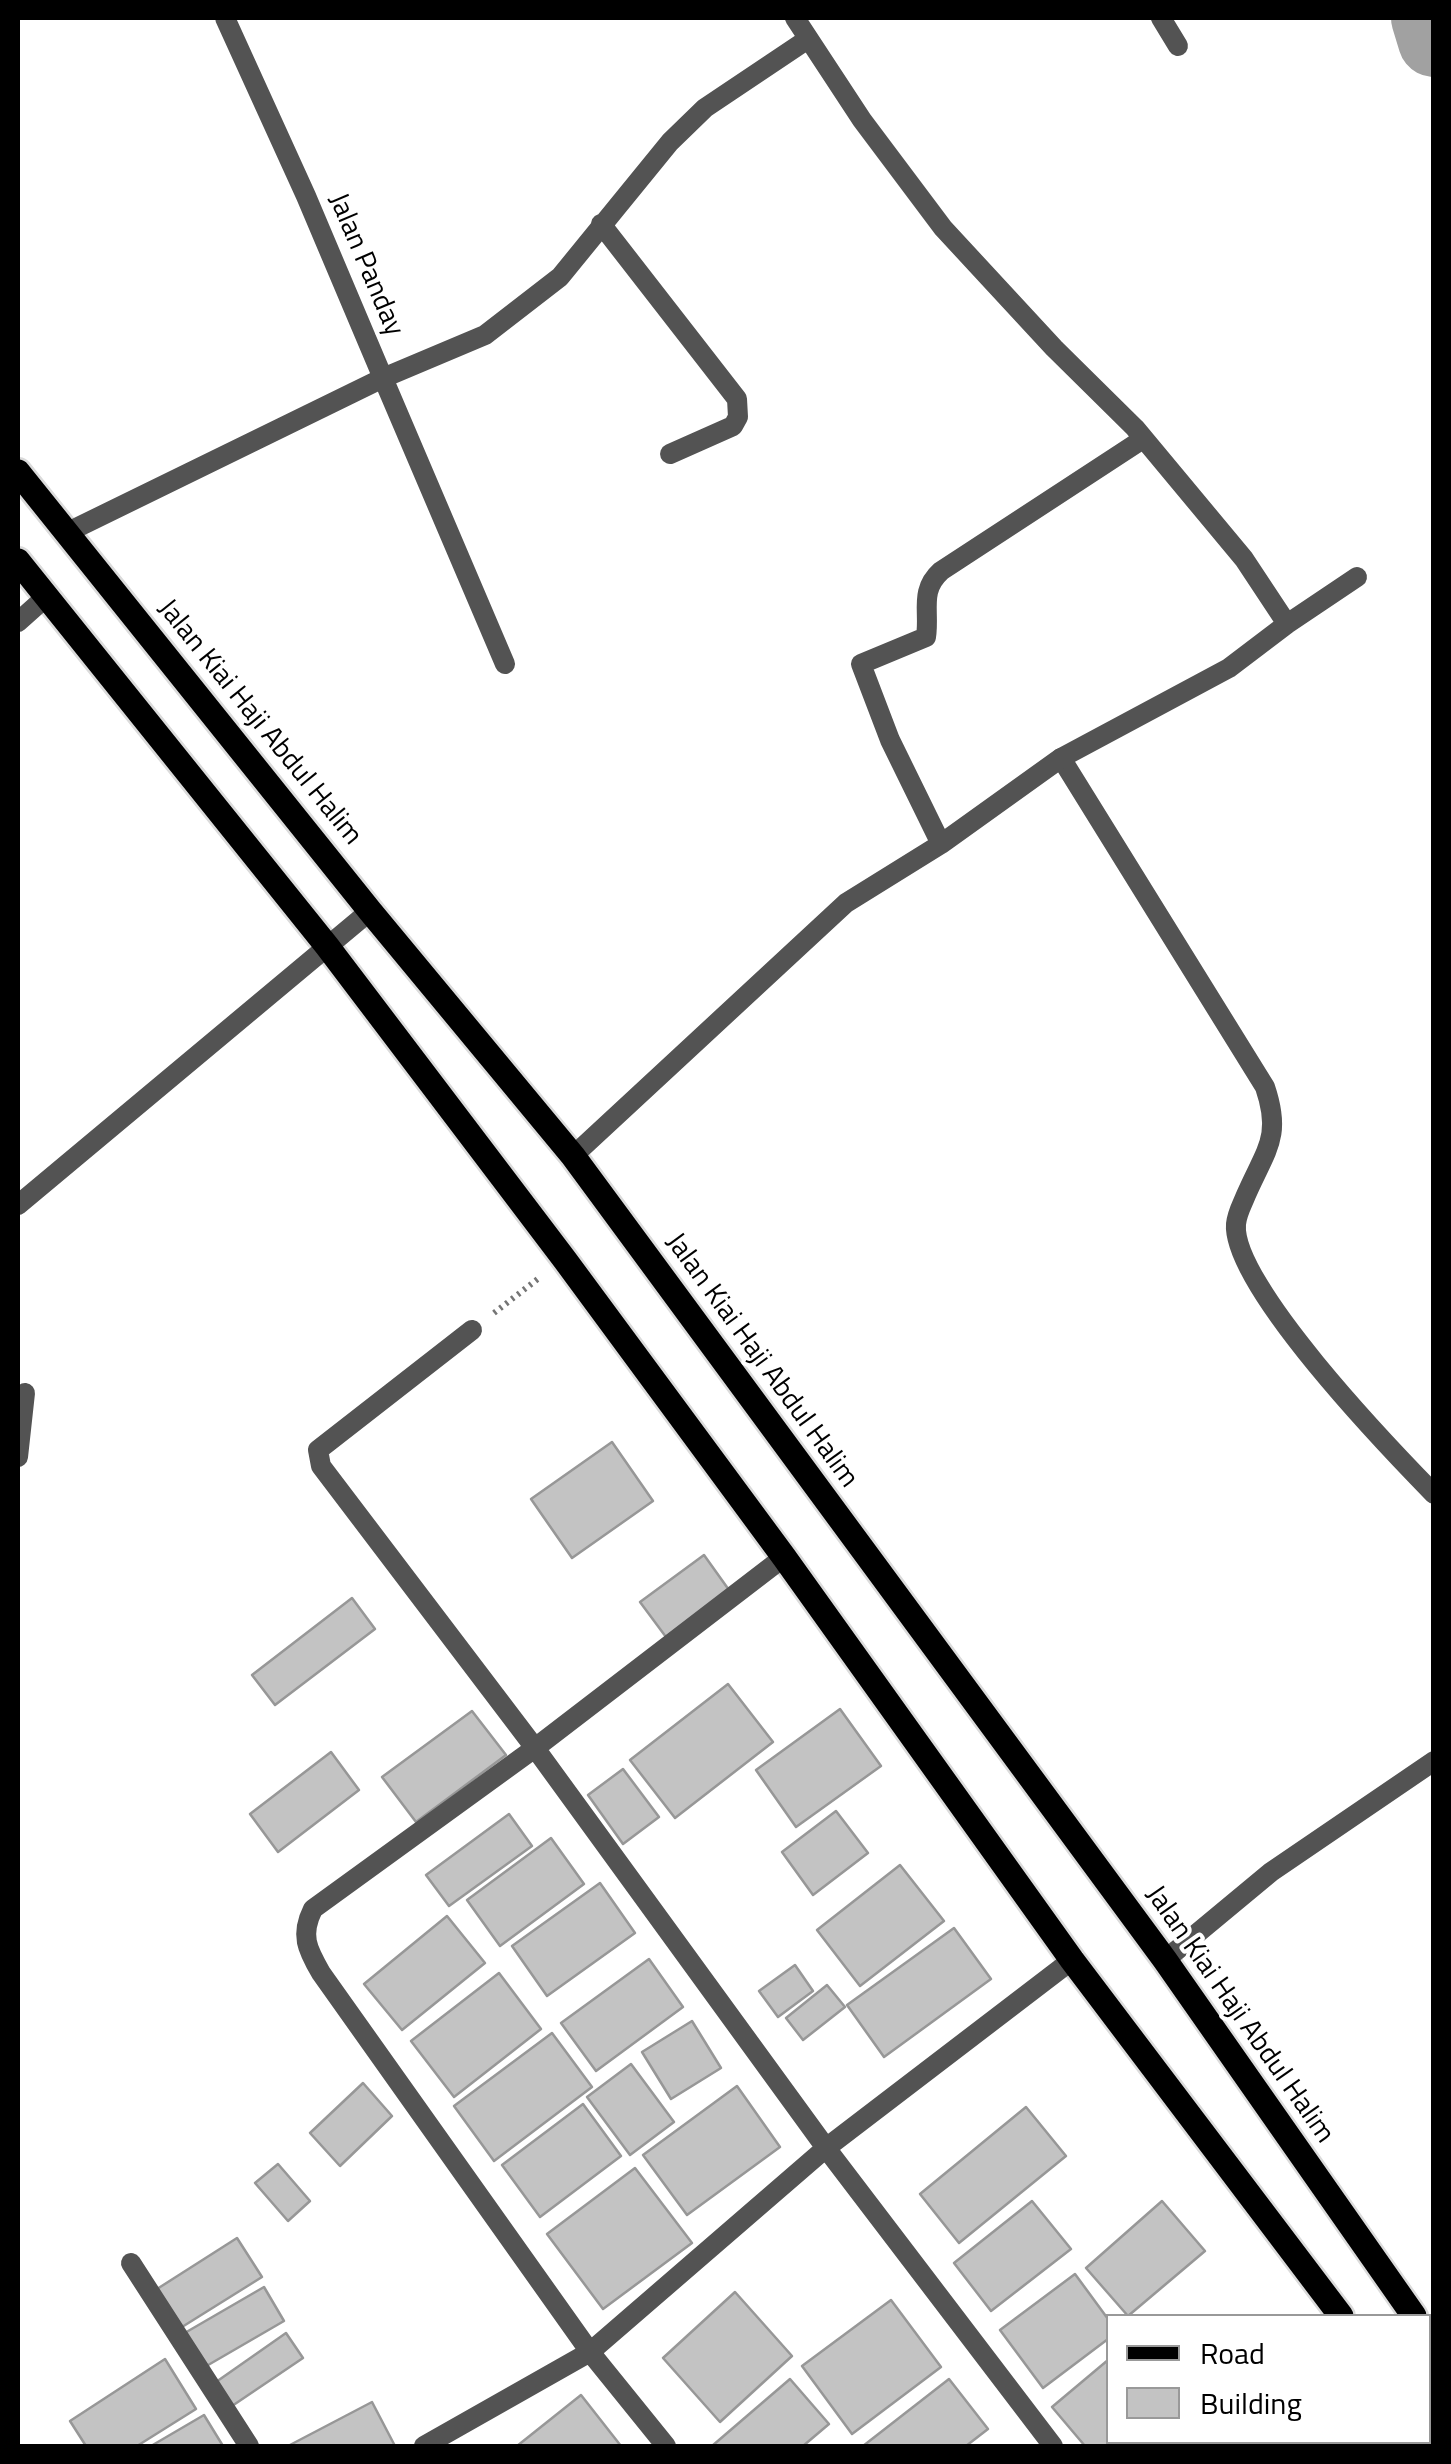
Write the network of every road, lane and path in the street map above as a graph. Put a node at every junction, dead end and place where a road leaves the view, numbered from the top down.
1 (224, 18) edge
2 (795, 18) edge
3 (1162, 18) edge
4 (808, 39) junction
5 (1178, 46) dead end
6 (601, 224) junction
7 (383, 378) junction
8 (1143, 438) junction
9 (670, 454) dead end
10 (18, 472) edge
11 (68, 532) junction
12 (18, 561) edge
13 (1357, 577) dead end
14 (46, 597) junction
15 (18, 622) edge
16 (1287, 624) junction
17 (505, 664) dead end
18 (1062, 758) junction
19 (941, 844) junction
20 (370, 910) junction
21 (327, 946) junction
22 (573, 1156) junction
23 (18, 1205) edge
24 (565, 1260) junction
25 (472, 1330) joint
26 (25, 1393) dead end
27 (18, 1458) edge
28 (1434, 1494) edge
29 (784, 1556) junction
30 (534, 1748) junction
31 (1434, 1761) edge
32 (1072, 1960) junction
33 (1165, 1960) junction
34 (826, 2148) junction
35 (131, 2262) dead end
36 (1339, 2314) edge
37 (1413, 2314) edge
38 (590, 2352) junction
39 (249, 2446) edge
40 (424, 2446) edge
41 (666, 2446) edge
42 (1054, 2446) edge

1 - 7 street, Jalan Panday
2 - 4 street
3 - 5 street
4 - 6 street
4 - 8 street
6 - 7 street
6 - 9 street
7 - 11 street, Jalan Panday
7 - 17 street
8 - 16 street
8 - 19 street
10 - 11 main road, Jalan Kiai Haji Abdul Halim
11 - 20 main road, Jalan Kiai Haji Abdul Halim
12 - 14 main road
13 - 16 street
14 - 15 street
14 - 21 main road
16 - 18 street
18 - 19 street
18 - 28 street
19 - 22 street
20 - 21 street
20 - 22 main road, Jalan Kiai Haji Abdul Halim
21 - 23 street
21 - 24 main road
22 - 33 main road, Jalan Kiai Haji Abdul Halim
24 - 25 path
24 - 29 main road
25 - 30 street
26 - 27 street
29 - 30 street
29 - 32 main road
30 - 34 street
30 - 38 street
31 - 33 street
32 - 34 street
32 - 36 main road
33 - 37 main road, Jalan Kiai Haji Abdul Halim
34 - 38 street
34 - 42 street
35 - 39 street
38 - 40 street
38 - 41 street

